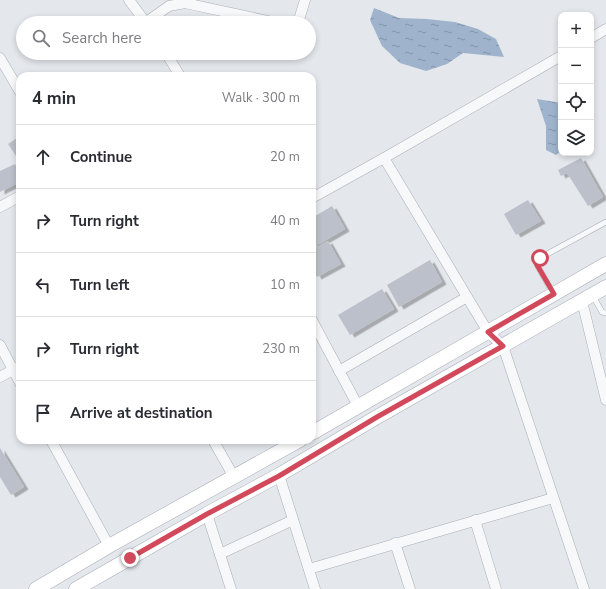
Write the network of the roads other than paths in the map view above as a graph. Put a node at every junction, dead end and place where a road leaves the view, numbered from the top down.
1 (129, 0) edge
2 (305, 0) edge
3 (141, 16) edge
4 (155, 16) edge
5 (245, 16) edge
6 (300, 16) edge
7 (606, 30) edge
8 (594, 36) edge
9 (0, 58) edge
10 (558, 58) edge
11 (170, 60) edge
12 (178, 72) edge
13 (16, 85) edge
14 (384, 158) junction
15 (316, 196) edge
16 (16, 198) edge
17 (0, 207) edge
18 (606, 222) edge
19 (606, 264) edge
20 (606, 287) edge
21 (554, 294) junction
22 (467, 297) junction
23 (587, 298) junction
24 (606, 313) edge
25 (316, 328) edge
26 (488, 332) junction
27 (0, 345) edge
28 (503, 346) junction
29 (16, 367) edge
30 (16, 369) edge
31 (339, 371) junction
32 (0, 377) edge
33 (606, 400) edge
34 (358, 406) junction
35 (316, 431) edge
36 (53, 444) edge
37 (215, 444) edge
38 (293, 444) edge
39 (279, 476) junction
40 (234, 477) junction
41 (553, 498) junction
42 (207, 514) junction
43 (293, 520) junction
44 (475, 520) junction
45 (395, 543) junction
46 (109, 546) junction
47 (220, 554) junction
48 (309, 569) junction
49 (36, 589) edge
50 (76, 589) edge
51 (231, 589) edge
52 (315, 589) edge
53 (410, 589) edge
54 (496, 589) edge
55 (584, 589) edge

1 - 3 street
2 - 6 street
4 - 5 street
7 - 8 street
9 - 13 street
10 - 14 street
11 - 12 street
14 - 15 street
14 - 22 street
16 - 17 street
18 - 21 lane
19 - 21 main road
20 - 23 main road
21 - 26 main road
22 - 26 street
22 - 31 street
23 - 24 lane
23 - 28 main road
23 - 33 street
25 - 31 street
26 - 28 street
26 - 34 main road
27 - 29 street
28 - 39 main road
28 - 41 street
30 - 32 street
31 - 34 street
34 - 35 main road
36 - 46 street
37 - 40 street
38 - 40 main road
39 - 42 main road
39 - 43 street
40 - 46 main road
41 - 44 street
41 - 55 street
42 - 47 street
42 - 50 main road
43 - 47 street
43 - 48 street
44 - 45 street
44 - 54 street
45 - 48 street
45 - 53 street
46 - 49 main road
47 - 51 street
48 - 52 street

